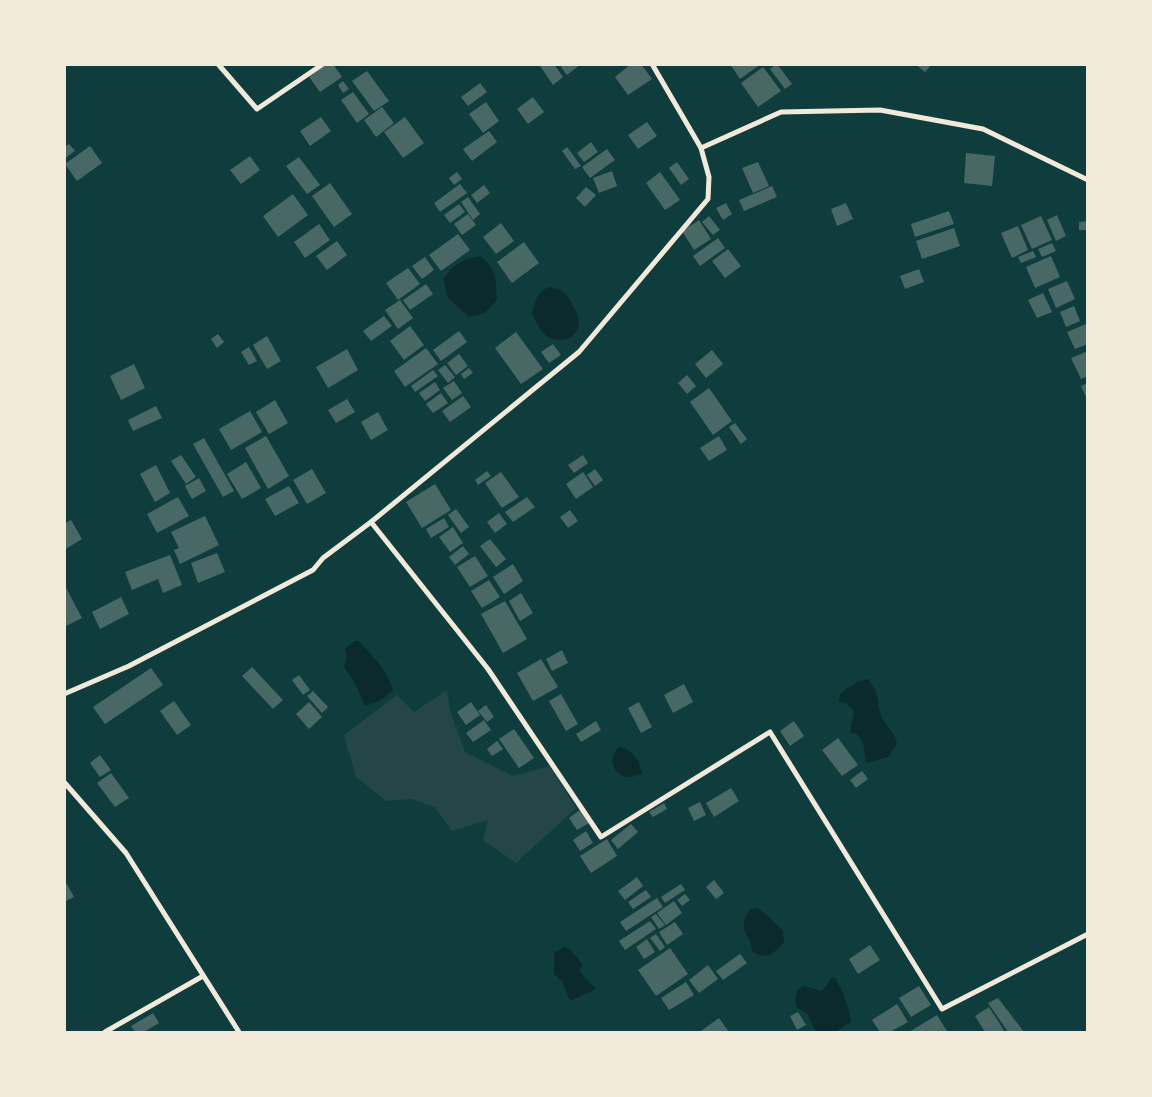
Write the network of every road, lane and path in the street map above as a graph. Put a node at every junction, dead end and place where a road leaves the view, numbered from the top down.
1 (218, 64) edge
2 (323, 64) edge
3 (652, 64) edge
4 (701, 148) junction
5 (1088, 180) edge
6 (371, 522) junction
7 (64, 694) edge
8 (64, 782) edge
9 (1088, 933) edge
10 (203, 976) junction
11 (105, 1032) edge
12 (239, 1032) edge

1 - 2 street
3 - 4 street
4 - 5 street
4 - 6 street
6 - 7 street
6 - 9 street
8 - 10 street
10 - 11 street
10 - 12 street

